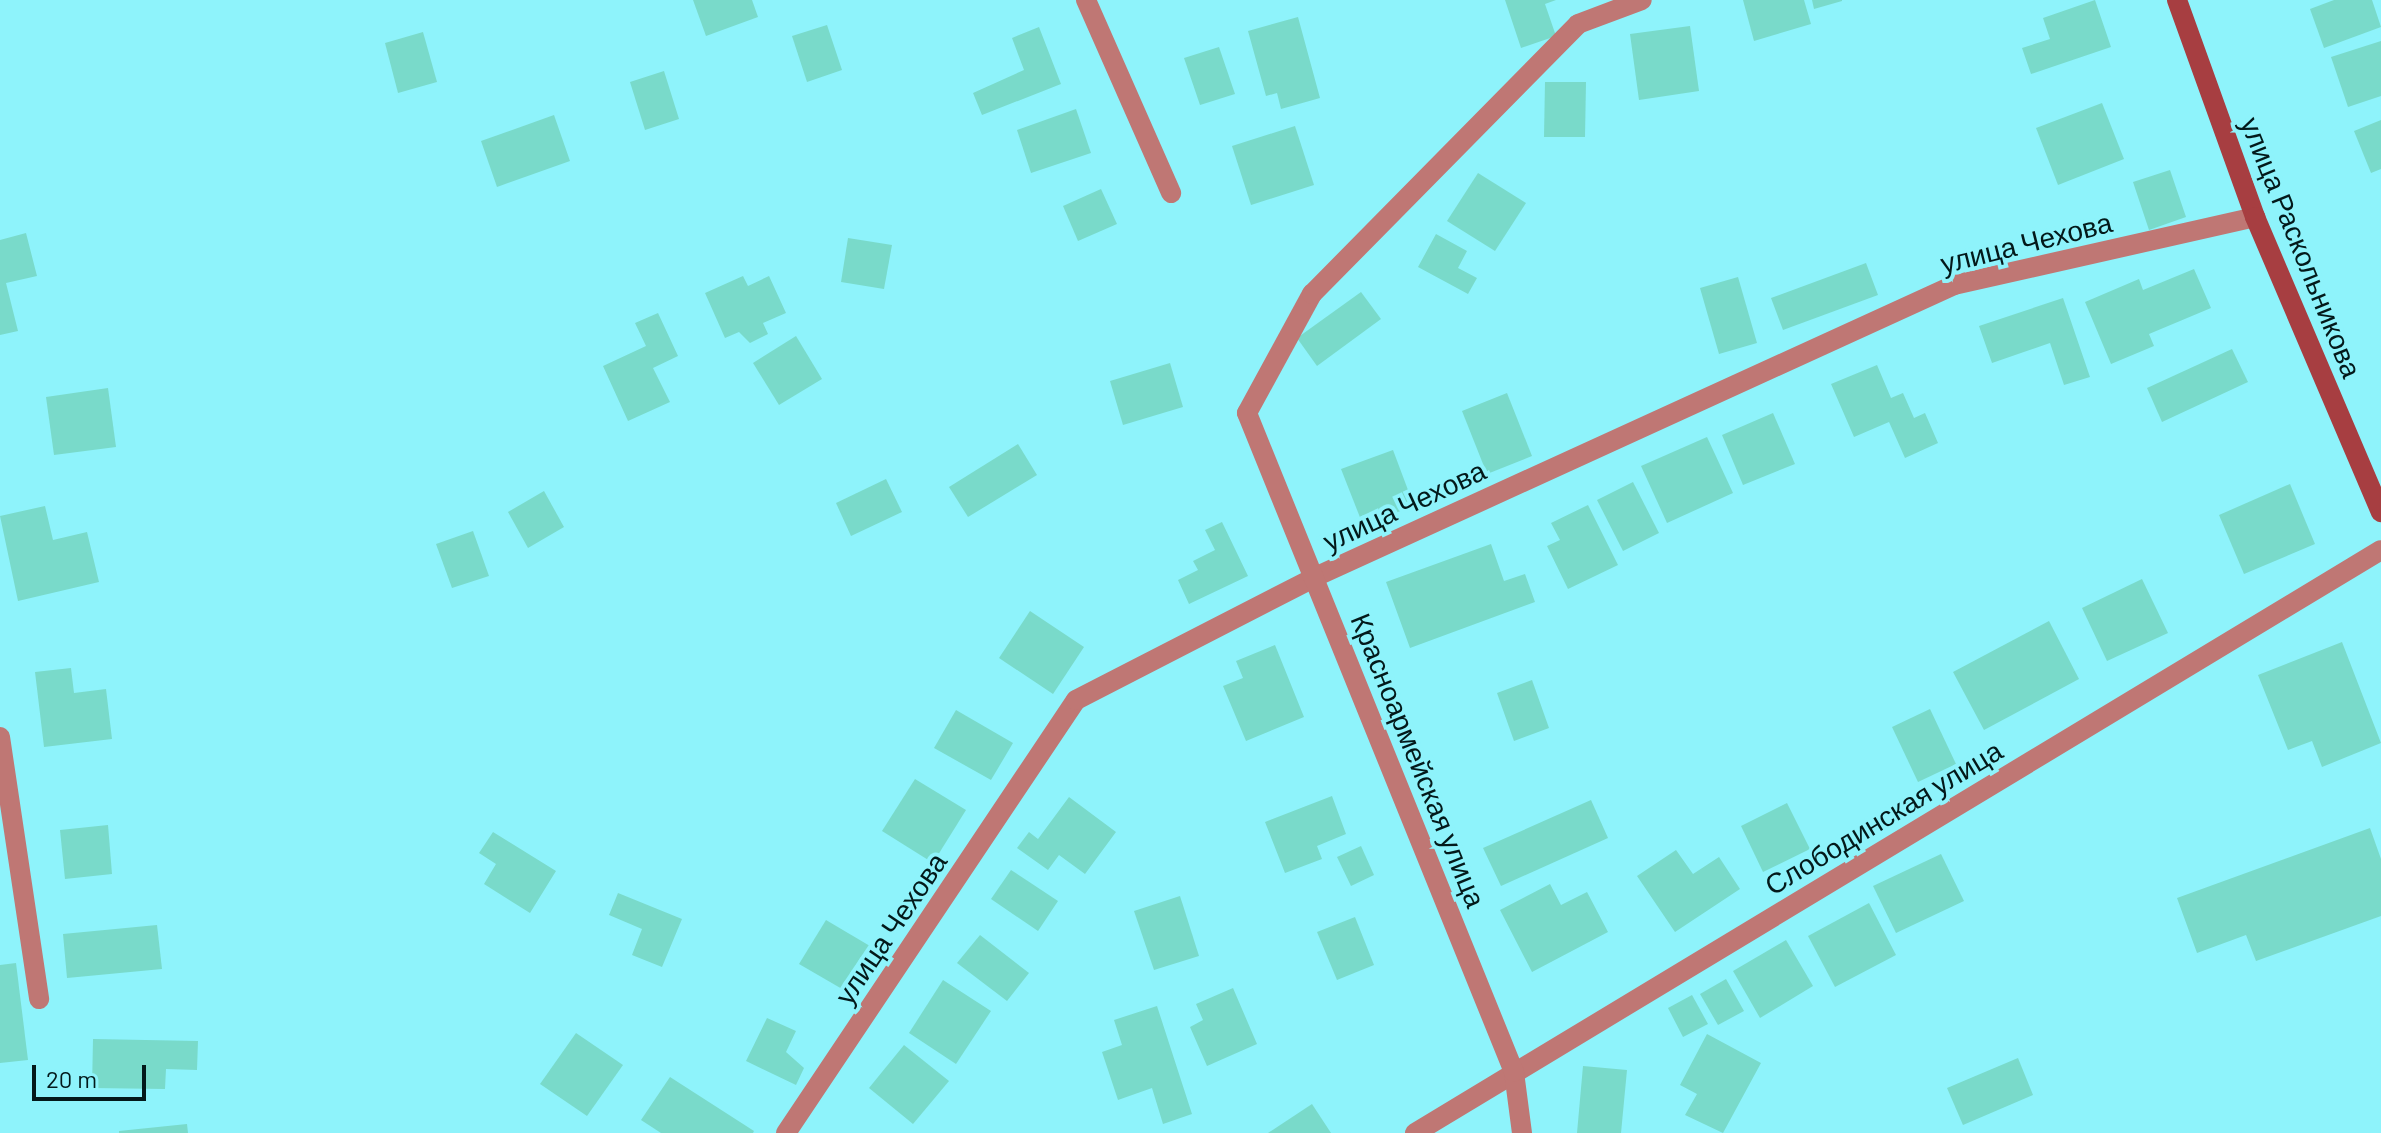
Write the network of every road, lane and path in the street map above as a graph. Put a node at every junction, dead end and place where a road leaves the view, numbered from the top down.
1 (1086, 0) edge
2 (1642, 0) edge
3 (2177, 0) edge
4 (1171, 193) dead end
5 (2255, 217) junction
6 (2381, 512) edge
7 (2381, 550) edge
8 (1315, 577) junction
9 (0, 737) edge
10 (39, 999) dead end
11 (1514, 1072) junction
12 (786, 1133) edge
13 (1415, 1133) edge
14 (1522, 1133) edge

1 - 4 street
2 - 8 street, Красноармейская улица
3 - 5 main road, улица Раскольникова
5 - 6 main road, улица Раскольникова
5 - 8 street, улица Чехова
7 - 11 street, Слободинская улица
8 - 11 street, Красноармейская улица
8 - 12 street, улица Чехова
9 - 10 street
11 - 13 street, Слободинская улица
11 - 14 street, Красноармейская улица

